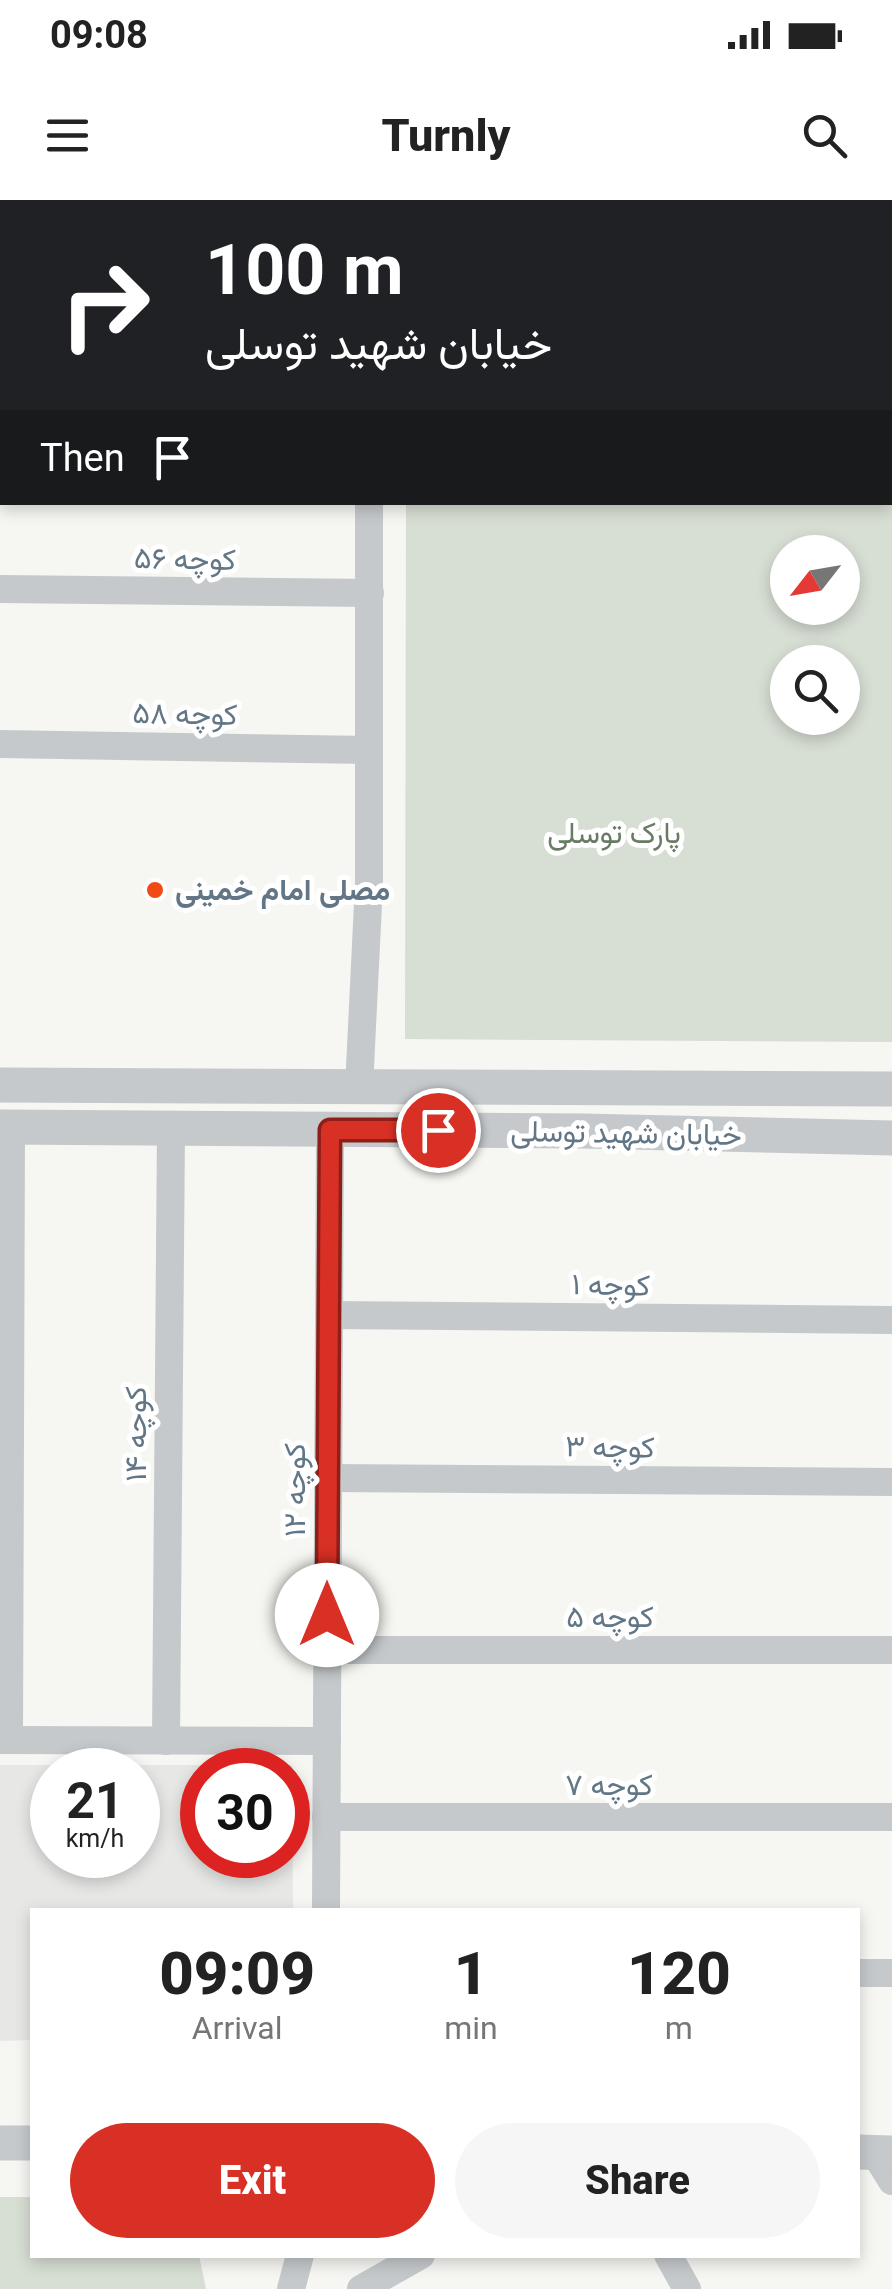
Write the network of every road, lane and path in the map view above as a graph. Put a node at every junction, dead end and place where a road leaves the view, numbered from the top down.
1 (369, 505) edge
2 (0, 589) edge
3 (370, 593) junction
4 (0, 744) edge
5 (369, 750) junction
6 (0, 1085) edge
7 (359, 1088) junction
8 (892, 1089) edge
9 (6, 1127) edge
10 (171, 1128) junction
11 (330, 1130) junction
12 (892, 1138) edge
13 (329, 1315) junction
14 (892, 1320) edge
15 (328, 1478) junction
16 (892, 1482) edge
17 (327, 1650) junction
18 (892, 1650) edge
19 (4, 1740) edge
20 (166, 1740) junction
21 (327, 1741) junction
22 (326, 1817) junction
23 (892, 1817) edge
24 (326, 1908) edge
25 (860, 1973) edge
26 (892, 1974) edge
27 (0, 2143) edge
28 (30, 2143) edge
29 (299, 2258) edge
30 (417, 2258) edge
31 (670, 2258) edge
32 (292, 2289) edge
33 (361, 2289) edge
34 (688, 2289) edge

1 - 3 street
2 - 3 street, کوچه ۵۶
3 - 5 street
4 - 5 street, کوچه ۵۸
5 - 7 street
6 - 7 street, خیابان شهید توسلی
7 - 8 street, خیابان شهید توسلی
9 - 10 street, خیابان شهید توسلی
9 - 19 street
10 - 11 street, خیابان شهید توسلی
10 - 20 street, کوچه ۱۴
11 - 12 street, خیابان شهید توسلی
11 - 13 street, کوچه ۱۲
13 - 14 street, کوچه ۱
13 - 15 street, کوچه ۱۲
15 - 16 street, کوچه ۳
15 - 17 street, کوچه ۱۲
17 - 18 street, کوچه ۵
17 - 21 street, کوچه ۱۲
19 - 20 street
20 - 21 street
21 - 22 street, کوچه ۱۲
22 - 23 street, کوچه ۷
22 - 24 street, کوچه ۱۲
25 - 26 street
27 - 28 street
29 - 32 street
30 - 33 street
31 - 34 street

